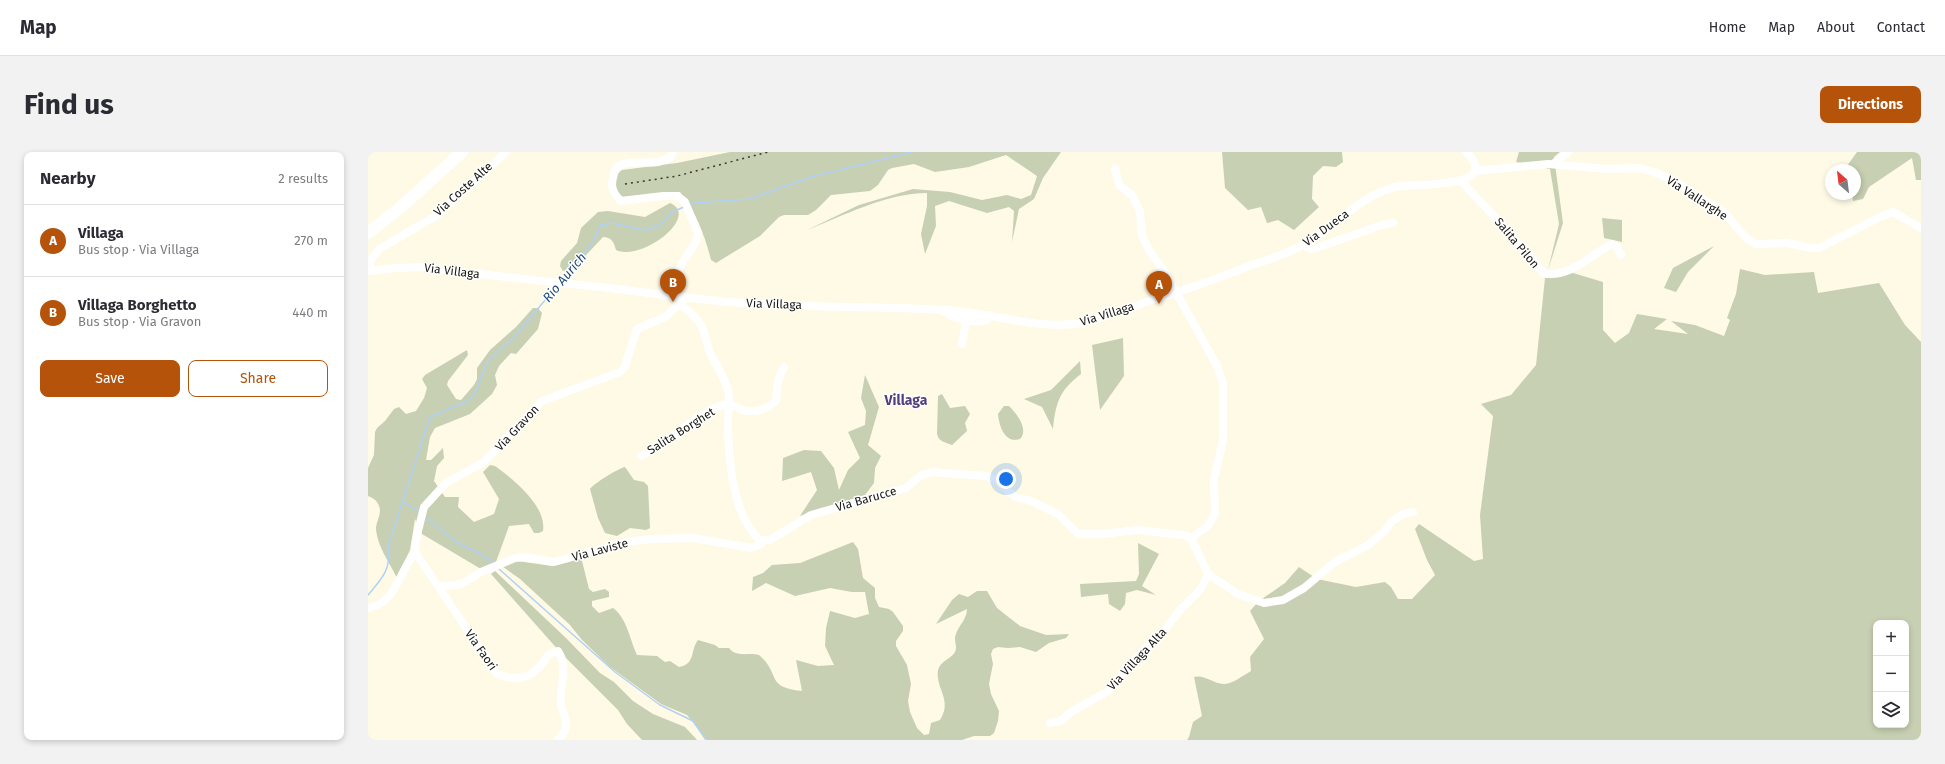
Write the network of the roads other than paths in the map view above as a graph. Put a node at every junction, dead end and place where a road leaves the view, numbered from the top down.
1 (462, 152) edge
2 (506, 152) edge
3 (673, 152) edge
4 (1466, 152) edge
5 (1568, 152) edge
6 (1553, 164) junction
7 (1115, 169) dead end
8 (1474, 171) junction
9 (1461, 181) junction
10 (1393, 223) dead end
11 (1921, 228) edge
12 (368, 233) edge
13 (1302, 246) junction
14 (1622, 255) dead end
15 (368, 271) edge
16 (1177, 293) junction
17 (671, 296) junction
18 (682, 301) junction
19 (941, 309) junction
20 (990, 315) junction
21 (966, 321) junction
22 (962, 344) dead end
23 (784, 367) dead end
24 (729, 404) junction
25 (641, 456) dead end
26 (1413, 512) dead end
27 (1191, 538) junction
28 (764, 541) junction
29 (415, 552) junction
30 (1208, 574) junction
31 (439, 587) junction
32 (368, 608) edge
33 (1050, 723) dead end
34 (558, 740) edge

1 - 12 highway
2 - 15 street, Via Coste Alte
3 - 17 street
4 - 8 street
5 - 6 street
6 - 8 street, Via Vallarghe
6 - 11 street, Via Vallarghe
7 - 16 street
8 - 9 street, Via Dueca
9 - 13 street, Via Dueca
9 - 14 street, Salita Pilon
10 - 13 street
13 - 16 street, Via Dueca
15 - 17 street, Via Villaga
16 - 20 street, Via Villaga
16 - 27 street
17 - 18 street, Via Villaga
18 - 19 street, Via Villaga
18 - 24 street
18 - 29 street, Via Gravon
19 - 20 street, Via Villaga
19 - 21 street
20 - 21 street
21 - 22 street
23 - 24 street, Salita Borghet
24 - 25 street, Salita Borghet
24 - 28 street
26 - 30 street
27 - 28 street, Via Barucce
27 - 30 street
28 - 31 street, Via Laviste
29 - 31 street, Via Faori
29 - 32 street
30 - 33 street, Via Villaga Alta
31 - 34 street, Via Faori

